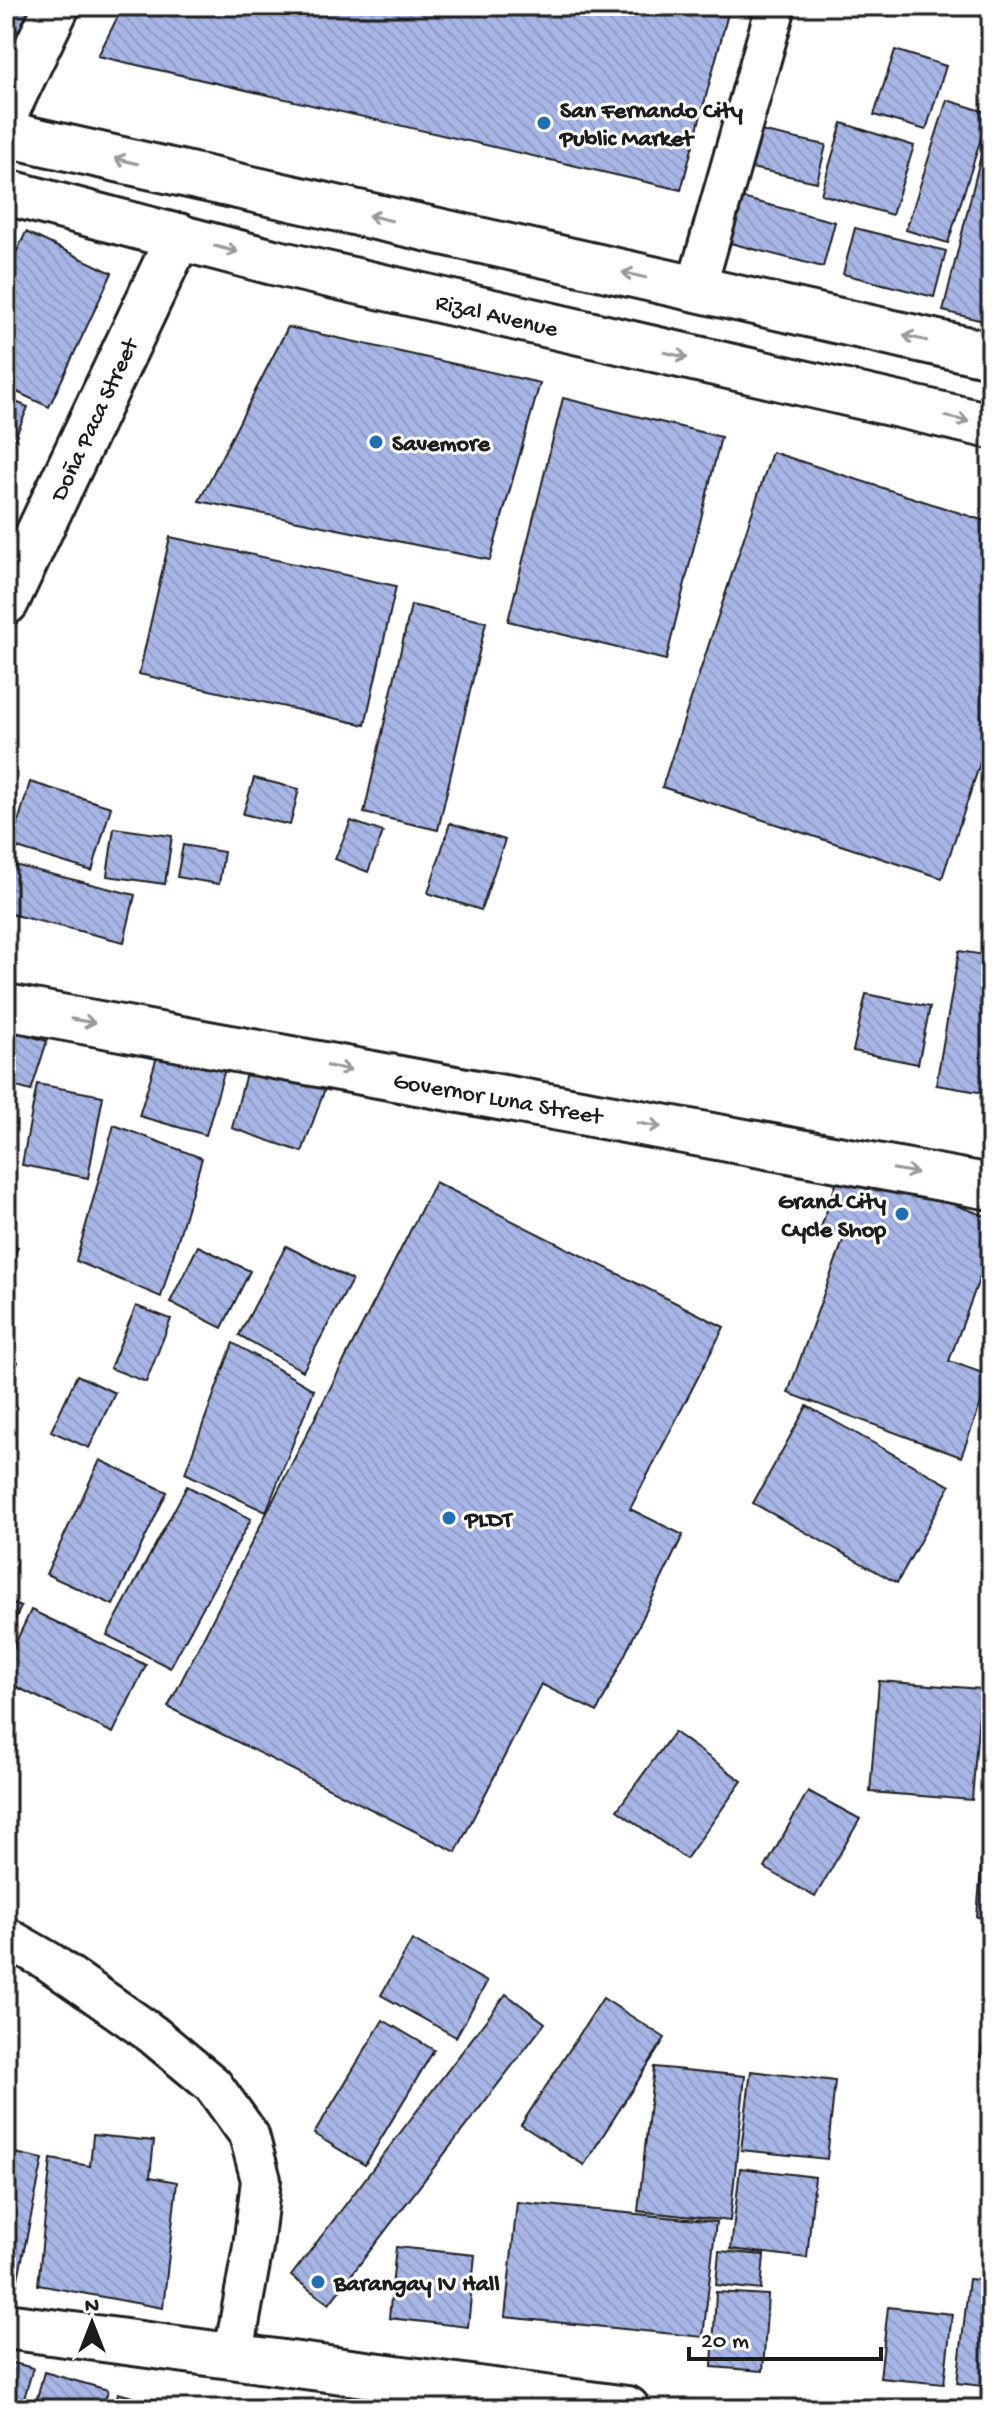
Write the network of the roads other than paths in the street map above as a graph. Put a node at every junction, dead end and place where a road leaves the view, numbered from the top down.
1 (57, 6) edge
2 (776, 6) edge
3 (6, 112) edge
4 (6, 134) edge
5 (6, 192) edge
6 (179, 236) junction
7 (696, 289) junction
8 (991, 355) edge
9 (991, 426) edge
10 (6, 602) edge
11 (6, 1007) edge
12 (991, 1187) edge
13 (6, 1937) edge
14 (6, 2326) edge
15 (233, 2358) junction
16 (627, 2409) edge

1 - 3 street
2 - 7 lane
7 -> 4 street
5 - 6 street, Rizal Avenue
6 -> 9 street, Rizal Avenue
6 - 10 street, Doña Paca Street
8 -> 7 street
11 -> 12 street, Governor Luna Street
13 - 15 lane
14 - 15 street
15 - 16 street

